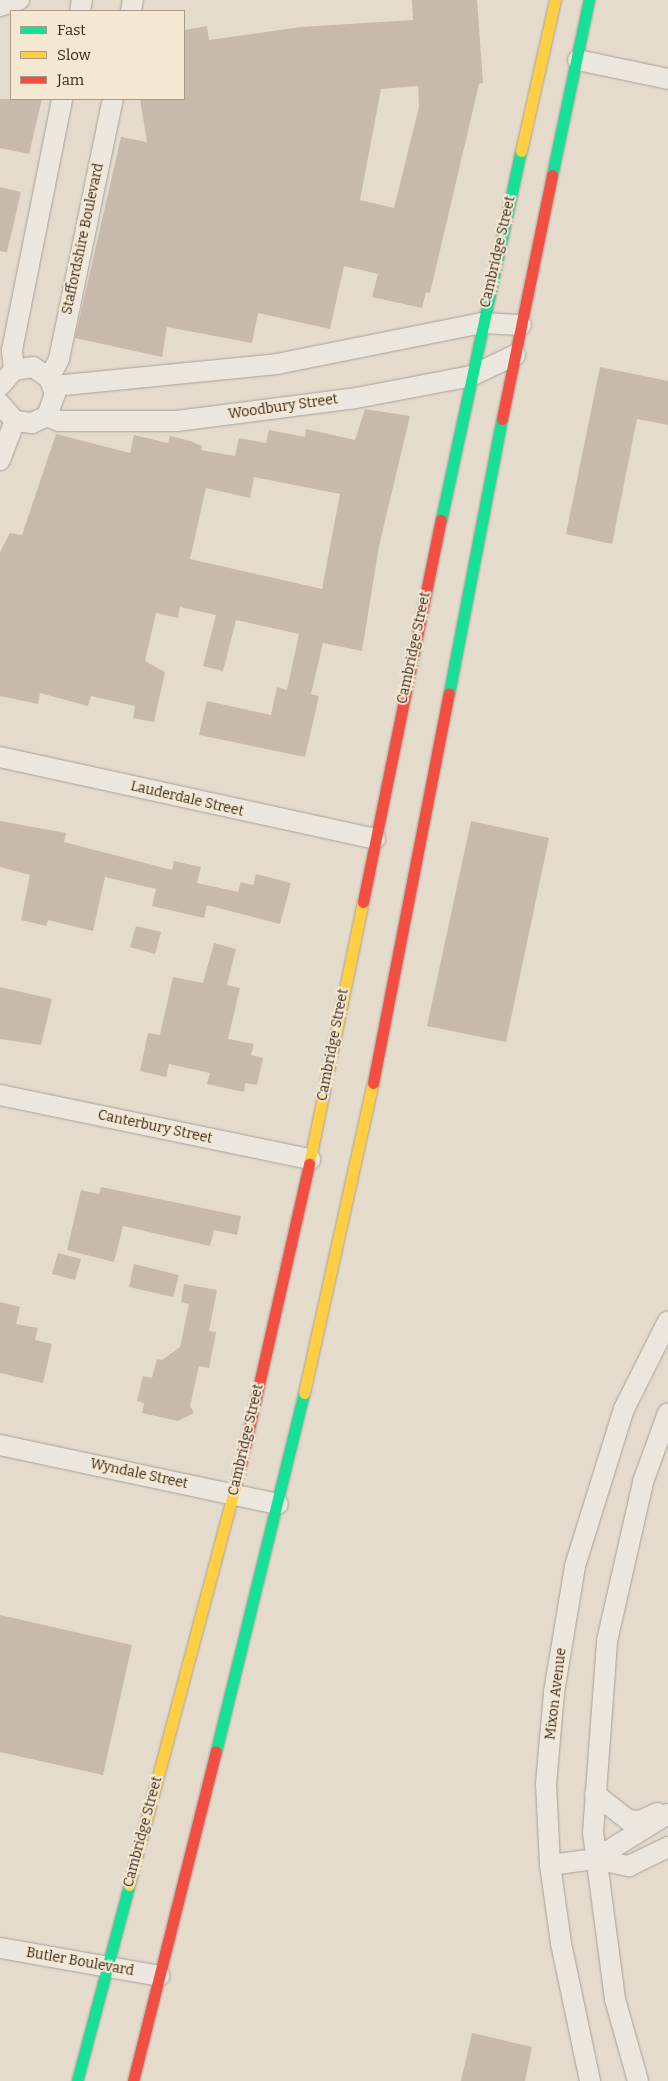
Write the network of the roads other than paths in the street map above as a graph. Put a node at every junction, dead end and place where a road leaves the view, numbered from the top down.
1 (19, 0) edge
2 (555, 0) edge
3 (589, 0) edge
4 (0, 6) edge
5 (578, 60) junction
6 (668, 79) edge
7 (62, 100) edge
8 (113, 100) edge
9 (482, 324) junction
10 (522, 325) junction
11 (515, 355) junction
12 (14, 370) junction
13 (471, 376) junction
14 (52, 382) junction
15 (0, 386) edge
16 (0, 404) edge
17 (47, 416) junction
18 (15, 421) junction
19 (0, 460) edge
20 (0, 757) edge
21 (375, 839) junction
22 (0, 1095) edge
23 (310, 1159) junction
24 (668, 1321) edge
25 (668, 1413) edge
26 (0, 1445) edge
27 (234, 1494) junction
28 (278, 1504) junction
29 (595, 1794) junction
30 (668, 1807) edge
31 (668, 1814) edge
32 (668, 1848) edge
33 (595, 1859) junction
34 (550, 1865) junction
35 (0, 1948) edge
36 (107, 1968) junction
37 (160, 1976) junction
38 (77, 2081) edge
39 (133, 2081) edge
40 (590, 2081) edge
41 (638, 2081) edge

1 - 4 street
2 - 9 street, Cambridge Street
3 - 5 street
5 - 6 street
5 - 10 street
7 - 12 street
8 - 14 street, Staffordshire Boulevard
9 - 10 street
9 - 13 street, Cambridge Street
9 - 14 street
10 - 11 street
11 - 13 street, Woodbury Street
11 - 28 street
12 - 14 street
12 - 15 street
13 - 17 street, Woodbury Street
13 - 21 street, Cambridge Street
14 - 17 street, Staffordshire Boulevard
16 - 18 street
17 - 18 street
18 - 19 street
20 - 21 street, Lauderdale Street
21 - 23 street, Cambridge Street
22 - 23 street, Canterbury Street
23 - 27 street, Cambridge Street
24 - 34 street, Mixon Avenue
25 - 29 street
26 - 27 street, Wyndale Street
27 - 28 street, Wyndale Street
27 - 36 street, Cambridge Street
28 - 37 street
29 - 30 street
29 - 33 street
31 - 33 street
32 - 33 street
33 - 34 street
33 - 41 street
34 - 40 street, Mixon Avenue
35 - 36 street, Butler Boulevard
36 - 37 street, Butler Boulevard
36 - 38 street, Cambridge Street
37 - 39 street

